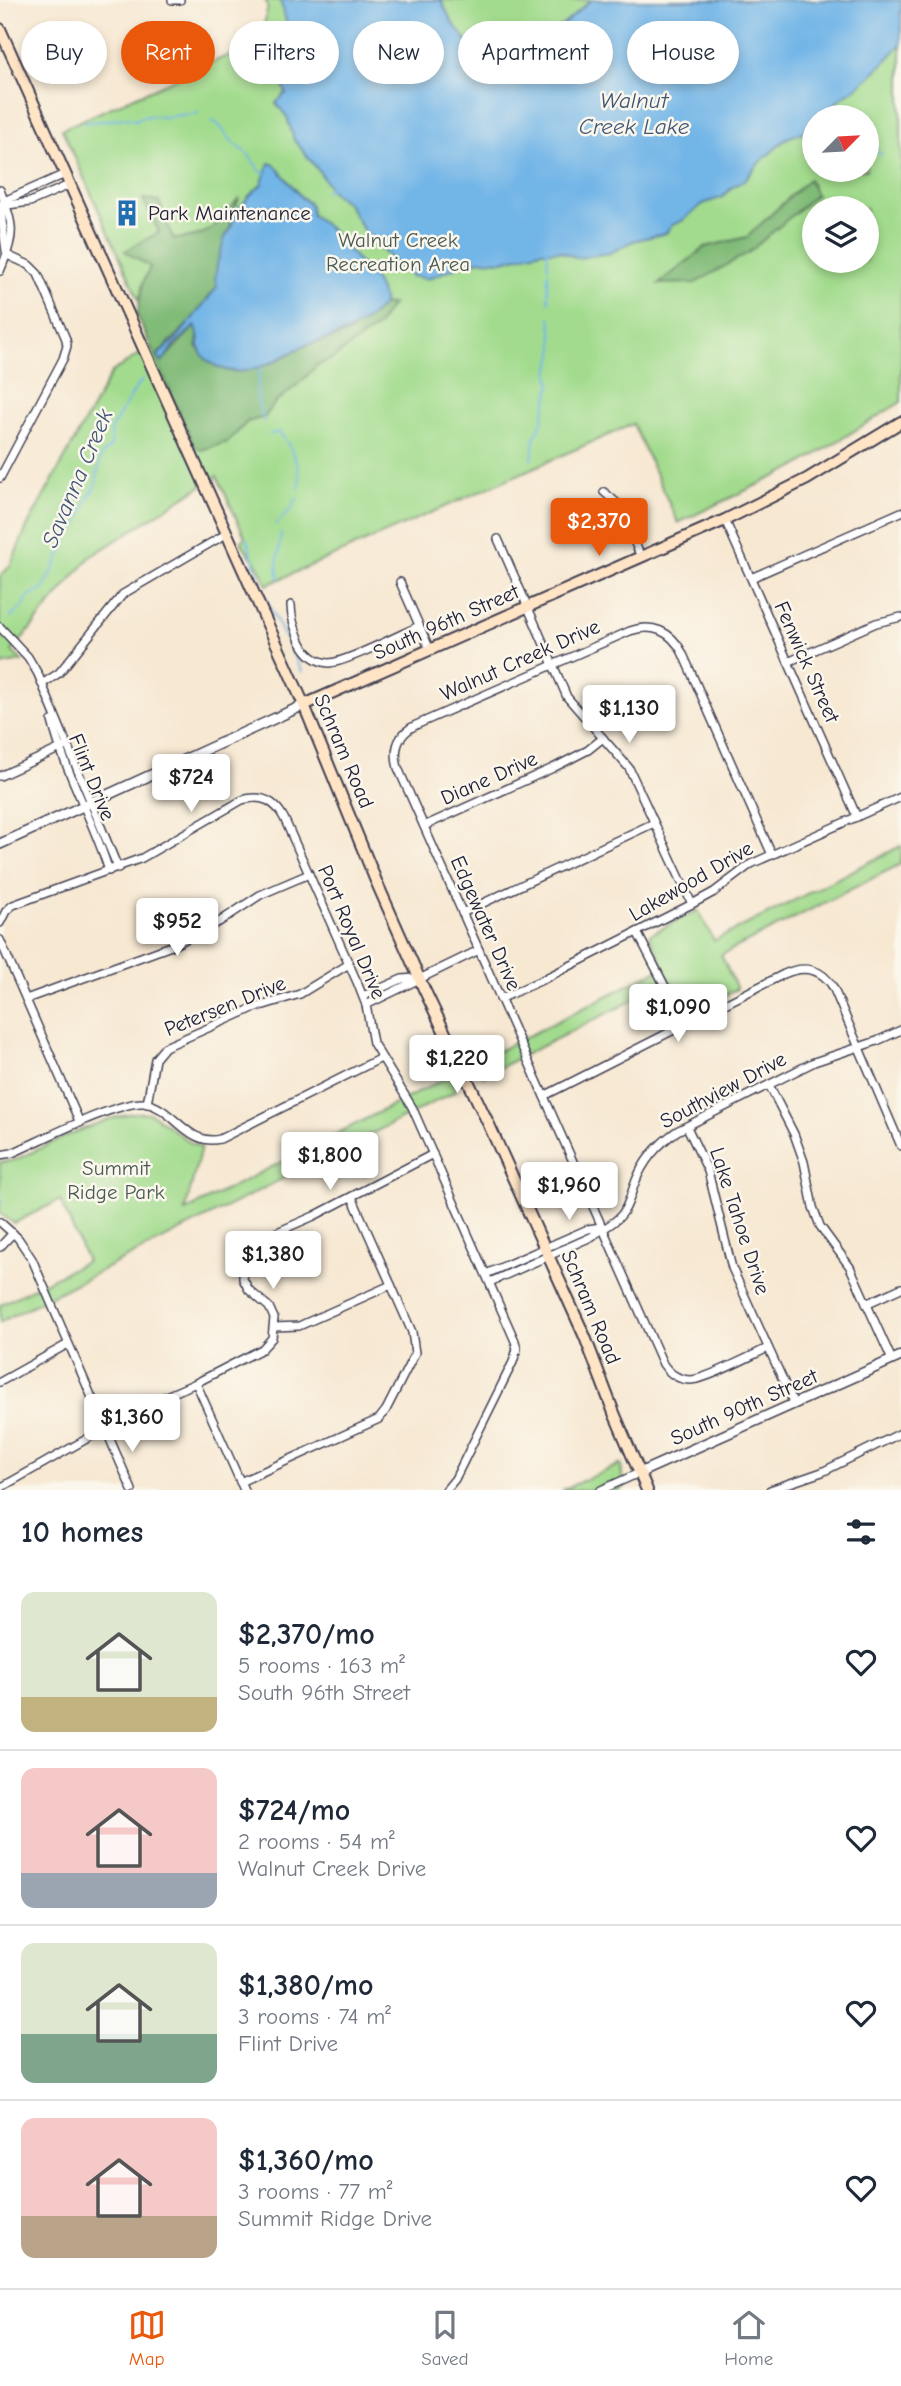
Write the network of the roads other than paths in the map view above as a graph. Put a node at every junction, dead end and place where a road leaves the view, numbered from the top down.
1 (172, 0) edge
2 (180, 0) edge
3 (0, 29) edge
4 (67, 179) junction
5 (2, 202) edge
6 (7, 255) junction
7 (0, 271) edge
8 (901, 422) edge
9 (1, 473) edge
10 (604, 492) dead end
11 (901, 512) edge
12 (725, 520) junction
13 (226, 534) junction
14 (498, 539) dead end
15 (641, 557) junction
16 (751, 578) junction
17 (400, 582) dead end
18 (291, 605) dead end
19 (528, 607) junction
20 (901, 617) edge
21 (419, 626) junction
22 (0, 627) edge
23 (430, 650) junction
24 (788, 662) junction
25 (553, 664) junction
26 (42, 684) junction
27 (304, 705) junction
28 (404, 733) joint
29 (603, 738) junction
30 (63, 746) junction
31 (0, 765) edge
32 (2, 775) edge
33 (901, 797) edge
34 (88, 804) junction
35 (857, 817) junction
36 (654, 822) junction
37 (424, 826) junction
38 (0, 844) edge
39 (772, 855) junction
40 (118, 867) junction
41 (109, 871) junction
42 (309, 874) junction
43 (692, 904) junction
44 (462, 913) junction
45 (0, 921) edge
46 (637, 932) junction
47 (0, 940) edge
48 (479, 950) junction
49 (349, 964) junction
50 (419, 977) junction
51 (26, 999) junction
52 (500, 999) junction
53 (364, 1000) junction
54 (685, 1025) junction
55 (901, 1030) edge
56 (858, 1047) junction
57 (381, 1058) junction
58 (769, 1085) junction
59 (544, 1096) junction
60 (147, 1104) junction
61 (80, 1123) junction
62 (687, 1127) junction
63 (901, 1146) edge
64 (433, 1154) junction
65 (0, 1155) edge
66 (352, 1197) junction
67 (0, 1224) edge
68 (602, 1227) junction
69 (13, 1233) junction
70 (0, 1247) edge
71 (546, 1252) junction
72 (488, 1278) junction
73 (391, 1285) junction
74 (901, 1288) edge
75 (866, 1304) junction
76 (274, 1327) junction
77 (68, 1344) junction
78 (768, 1348) junction
79 (896, 1358) edge
80 (0, 1382) edge
81 (196, 1383) junction
82 (794, 1404) junction
83 (106, 1429) junction
84 (901, 1433) edge
85 (639, 1473) junction
86 (240, 1482) junction
87 (0, 1488) edge
88 (132, 1490) edge
89 (244, 1490) edge
90 (446, 1490) edge
91 (601, 1490) edge
92 (647, 1490) edge
93 (770, 1490) edge

1 - 2 street
3 - 4 main road, Schram Road
4 - 5 street
4 - 13 main road, Schram Road
5 - 6 street
6 - 7 street
6 - 9 street
8 - 12 main road, South 96th Street
10 - 15 street
11 - 16 street
12 - 15 main road, South 96th Street
12 - 16 street, Fenwick Street
13 - 26 street
13 - 27 main road, Schram Road
14 - 19 street
15 - 19 main road, South 96th Street
16 - 24 street, Fenwick Street
17 - 21 street
18 - 21 street
19 - 23 main road, South 96th Street
19 - 25 street
20 - 24 street
21 - 23 street
22 - 26 street, Flint Drive
23 - 27 main road, South 96th Street
24 - 35 street, Fenwick Street
25 - 28 street, Walnut Creek Drive
25 - 29 street
25 - 39 street, Walnut Creek Drive
26 - 30 street, Flint Drive
27 - 34 street, South 96th Street
27 - 50 main road, Schram Road
28 - 37 street, Edgewater Drive
29 - 36 street
29 - 37 street, Diane Drive
30 - 32 street
30 - 34 street, Flint Drive
31 - 32 street
33 - 35 street, Lakewood Drive
34 - 38 street, South 96th Street
34 - 40 street, Flint Drive
34 - 41 street, Flint Drive
35 - 39 street, Lakewood Drive
36 - 43 street
36 - 44 street
37 - 44 street, Edgewater Drive
39 - 43 street, Lakewood Drive
40 - 41 street
40 - 42 street, Port Royal Drive
41 - 45 street
42 - 49 street, Port Royal Drive
42 - 51 street
43 - 46 street, Lakewood Drive
44 - 48 street, Edgewater Drive
46 - 52 street, Lakewood Drive
46 - 54 street
47 - 51 street
48 - 50 street
48 - 52 street, Edgewater Drive
49 - 53 street, Port Royal Drive
49 - 60 street, Petersen Drive
50 - 53 street
50 - 71 main road, Schram Road
51 - 61 street
52 - 59 street, Edgewater Drive
53 - 57 street, Port Royal Drive
54 - 56 street
54 - 59 street
55 - 56 street, Southview Drive
56 - 58 street, Southview Drive
56 - 63 street
57 - 60 street
57 - 64 street, Port Royal Drive
58 - 62 street, Southview Drive
58 - 75 street
59 - 68 street, Edgewater Drive
60 - 61 street
61 - 65 street
62 - 68 street, Southview Drive
62 - 78 street, Lake Tahoe Drive
64 - 66 street
64 - 72 street, Port Royal Drive
66 - 73 street
66 - 76 street
67 - 69 street
68 - 71 street, Southview Drive
68 - 78 street, Edgewater Drive
69 - 70 street
69 - 77 street
71 - 72 street, Southview Drive
71 - 85 main road, Schram Road
72 - 90 street, Port Royal Drive
73 - 76 street
73 - 86 street
74 - 75 street
75 - 79 street
76 - 81 street
77 - 80 street
77 - 83 street
78 - 82 street, Lake Tahoe Drive
79 - 82 street, South 90th Street
81 - 83 street
81 - 86 street
82 - 85 street, South 90th Street
83 - 87 street
83 - 88 street
84 - 93 street
85 - 91 street, South 90th Street
85 - 92 main road, Schram Road
86 - 89 street

